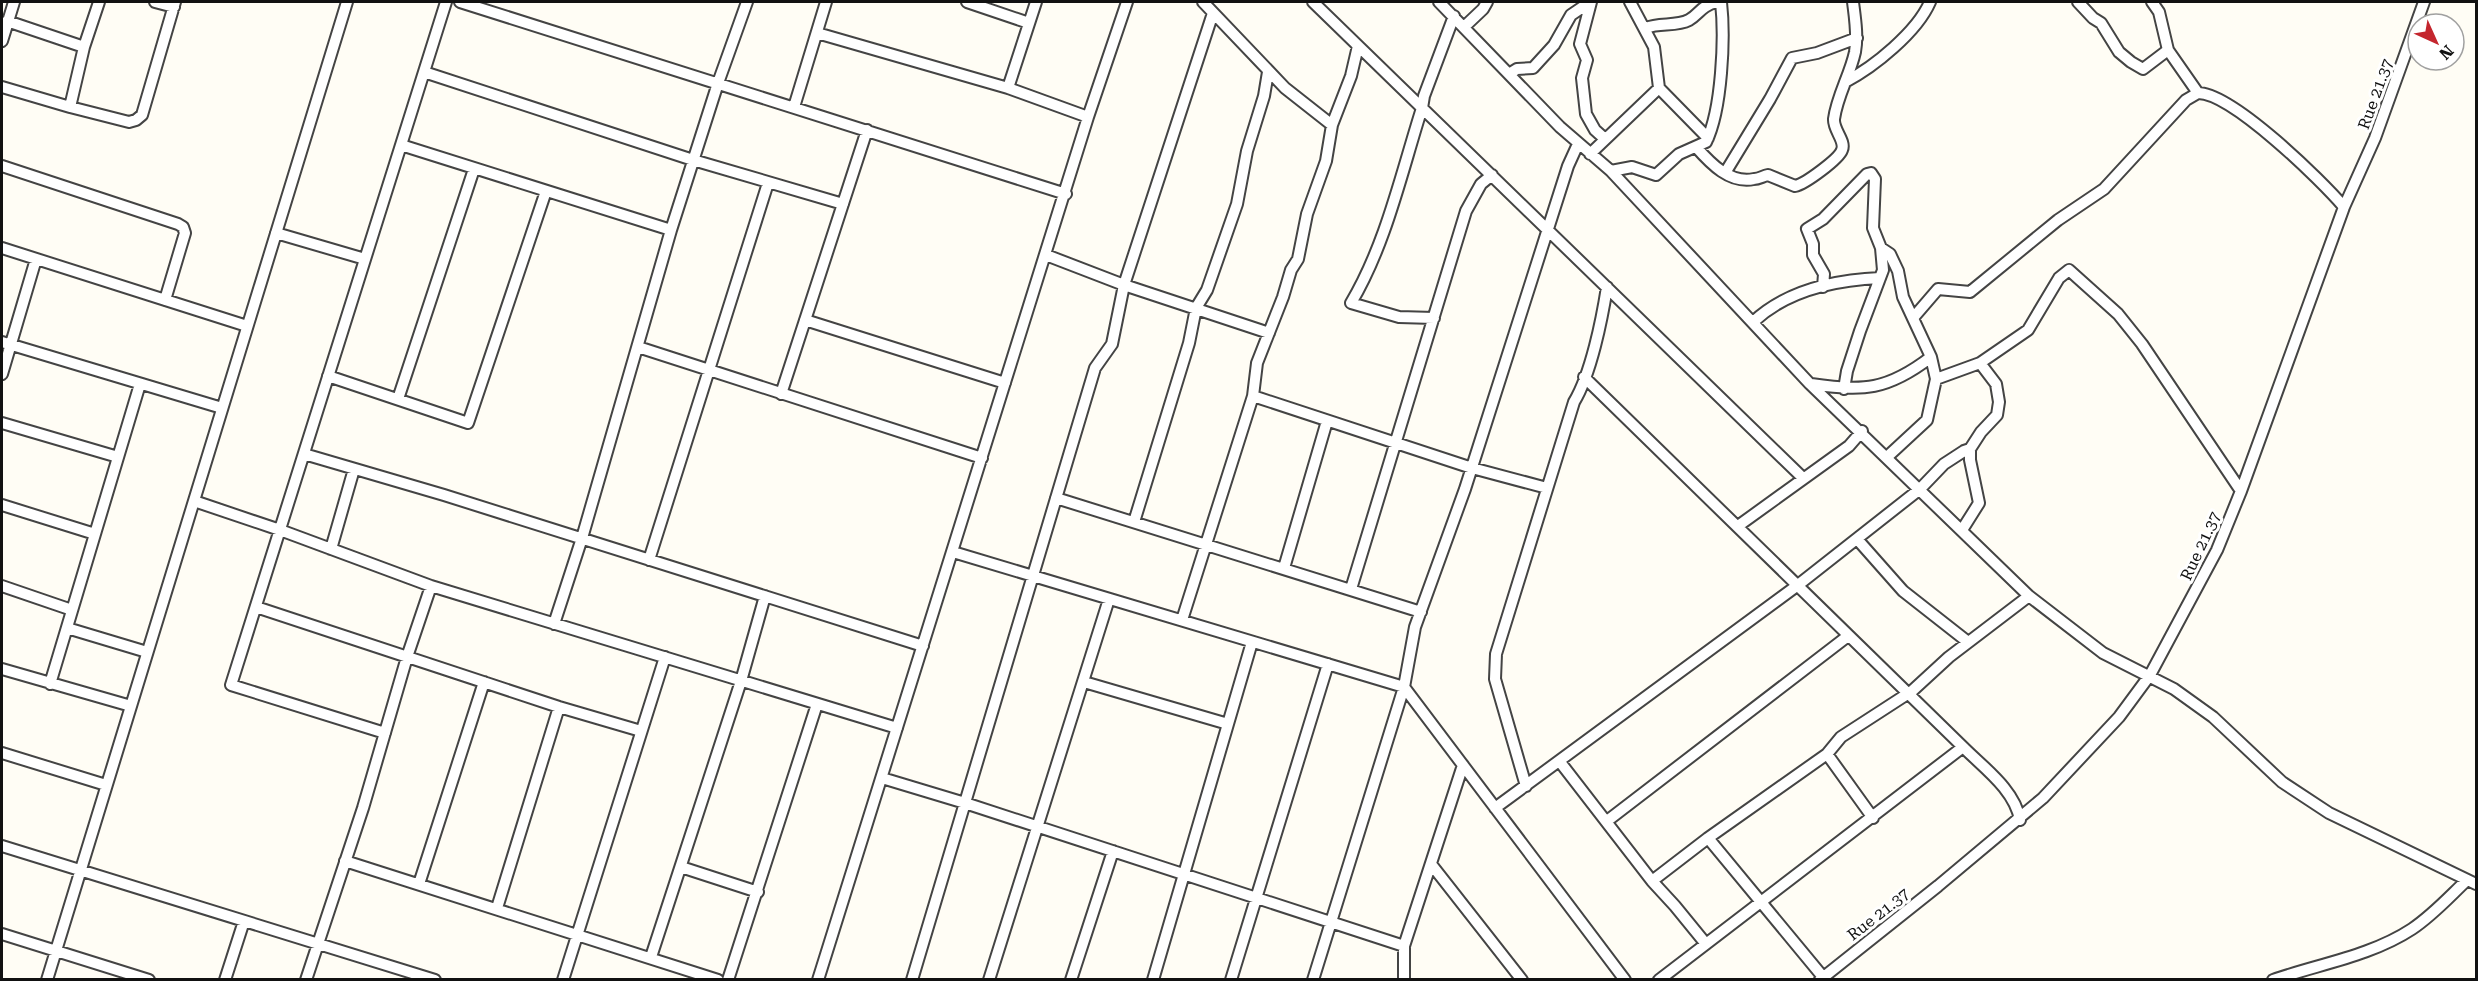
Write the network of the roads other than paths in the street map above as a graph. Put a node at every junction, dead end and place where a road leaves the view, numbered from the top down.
1 (14, 2) edge
2 (99, 2) edge
3 (155, 2) edge
4 (347, 2) edge
5 (446, 2) edge
6 (460, 2) edge
7 (747, 2) edge
8 (826, 2) edge
9 (967, 2) edge
10 (1036, 2) edge
11 (1127, 2) edge
12 (1203, 2) edge
13 (1312, 2) edge
14 (1439, 2) edge
15 (1487, 2) edge
16 (1590, 2) edge
17 (1630, 2) edge
18 (1719, 2) edge
19 (1853, 2) edge
20 (1930, 2) edge
21 (2078, 2) edge
22 (2152, 2) edge
23 (2424, 2) edge
24 (175, 4) edge
25 (1213, 13) junction
26 (1454, 16) junction
27 (7, 21) junction
28 (1029, 23) junction
29 (1464, 27) junction
30 (1646, 28) junction
31 (817, 33) junction
32 (1857, 38) junction
33 (2, 41) edge
34 (1358, 46) junction
35 (84, 47) junction
36 (2168, 50) junction
37 (424, 72) junction
38 (1268, 72) junction
39 (1509, 74) junction
40 (1845, 82) junction
41 (718, 83) junction
42 (2, 87) edge
43 (1008, 88) junction
44 (1659, 88) junction
45 (2198, 93) junction
46 (70, 107) junction
47 (794, 107) junction
48 (1422, 108) junction
49 (1088, 117) junction
50 (1332, 125) junction
51 (867, 130) junction
52 (1605, 138) junction
53 (1708, 138) junction
54 (1578, 144) junction
55 (401, 145) junction
56 (1696, 147) junction
57 (1590, 154) junction
58 (693, 160) junction
59 (2, 165) edge
60 (474, 169) junction
61 (1611, 171) junction
62 (1725, 173) junction
63 (1492, 175) junction
64 (768, 183) junction
65 (546, 191) junction
66 (1065, 194) junction
67 (843, 204) junction
68 (2344, 207) junction
69 (671, 230) junction
70 (1548, 230) junction
71 (276, 232) junction
72 (2, 248) edge
73 (1881, 248) junction
74 (1046, 255) junction
75 (36, 259) junction
76 (365, 259) junction
77 (1880, 279) junction
78 (1124, 285) junction
79 (1607, 287) junction
80 (1823, 287) junction
81 (165, 300) junction
82 (1196, 308) junction
83 (1434, 318) junction
84 (1913, 318) junction
85 (804, 320) junction
86 (1753, 322) junction
87 (247, 326) junction
88 (1269, 333) junction
89 (6, 343) edge
90 (638, 348) junction
91 (1931, 357) junction
92 (1980, 363) junction
93 (709, 370) junction
94 (2, 374) edge
95 (328, 376) junction
96 (1584, 376) junction
97 (1936, 379) junction
98 (1005, 383) junction
99 (140, 384) junction
100 (1810, 384) junction
101 (1845, 389) junction
102 (781, 394) junction
103 (1253, 396) junction
104 (399, 399) junction
105 (222, 408) junction
106 (1327, 421) junction
107 (2, 423) edge
108 (1862, 431) junction
109 (1395, 443) junction
110 (1970, 449) junction
111 (304, 454) junction
112 (1887, 457) junction
113 (118, 458) junction
114 (982, 458) junction
115 (1472, 468) junction
116 (354, 469) junction
117 (1803, 478) junction
118 (1547, 488) junction
119 (1920, 489) junction
120 (2241, 491) junction
121 (1056, 498) junction
122 (194, 501) junction
123 (2, 505) edge
124 (1134, 522) junction
125 (1738, 526) junction
126 (280, 530) junction
127 (1962, 530) junction
128 (95, 534) junction
129 (582, 538) junction
130 (1857, 539) junction
131 (1206, 544) junction
132 (331, 549) junction
133 (953, 552) junction
134 (649, 560) junction
135 (1284, 568) junction
136 (1032, 575) junction
137 (1798, 585) junction
138 (2, 586) edge
139 (431, 586) junction
140 (1351, 589) junction
141 (765, 596) junction
142 (2029, 596) junction
143 (1109, 598) junction
144 (256, 607) junction
145 (72, 610) junction
146 (1421, 612) junction
147 (1182, 620) junction
148 (554, 624) junction
149 (67, 628) junction
150 (1848, 636) junction
151 (1252, 642) junction
152 (1968, 642) junction
153 (923, 646) junction
154 (147, 651) junction
155 (407, 657) junction
156 (664, 657) junction
157 (1328, 664) junction
158 (2, 669) edge
159 (2151, 675) junction
160 (741, 681) junction
161 (484, 682) junction
162 (1084, 682) junction
163 (50, 684) junction
164 (1404, 687) junction
165 (1908, 694) junction
166 (817, 704) junction
167 (131, 706) junction
168 (559, 707) junction
169 (1228, 724) junction
170 (897, 728) junction
171 (641, 731) junction
172 (385, 733) junction
173 (1963, 747) junction
174 (2, 753) edge
175 (1827, 754) junction
176 (1560, 762) junction
177 (1463, 765) junction
178 (882, 778) junction
179 (106, 786) junction
180 (1527, 786) junction
181 (964, 803) junction
182 (1496, 808) junction
183 (1873, 818) junction
184 (2020, 820) junction
185 (1607, 821) junction
186 (1037, 827) junction
187 (1708, 838) junction
188 (2, 846) edge
189 (1113, 851) junction
190 (345, 861) junction
191 (1431, 864) junction
192 (681, 867) junction
193 (80, 870) junction
194 (1184, 875) junction
195 (1652, 881) junction
196 (2472, 882) edge
197 (419, 884) junction
198 (758, 892) junction
199 (1257, 898) junction
200 (1761, 902) junction
201 (497, 909) junction
202 (244, 921) junction
203 (1332, 923) junction
204 (2, 934) edge
205 (577, 934) junction
206 (318, 944) junction
207 (1706, 944) junction
208 (1404, 946) junction
209 (56, 951) junction
210 (651, 957) junction
211 (1821, 978) edge
212 (146, 979) edge
213 (47, 980) edge
214 (225, 980) edge
215 (306, 980) edge
216 (435, 980) edge
217 (562, 980) edge
218 (718, 980) edge
219 (728, 980) edge
220 (819, 980) edge
221 (912, 980) edge
222 (989, 980) edge
223 (1071, 980) edge
224 (1154, 980) edge
225 (1231, 980) edge
226 (1313, 980) edge
227 (1404, 980) edge
228 (1522, 980) edge
229 (1626, 980) edge
230 (1659, 980) edge
231 (2273, 980) edge

1 - 27 street
2 - 35 street
3 - 24 street
4 - 71 street
5 - 37 street
6 - 41 street
7 - 41 street
8 - 31 street
9 - 28 street
10 - 28 street
11 - 49 street
12 - 25 street
13 - 34 street
14 - 26 street
15 - 29 street
16 - 39 street
16 - 52 street
17 - 30 street
18 - 30 street
18 - 53 street
19 - 32 street
20 - 40 street
21 - 36 street
22 - 36 street
23 - 68 street, Rue 21.37
24 - 46 street
25 - 38 street
25 - 78 street
26 - 29 street
26 - 48 street
27 - 33 street
27 - 35 street
28 - 43 street
29 - 39 street
30 - 44 street
31 - 43 street
31 - 47 street
32 - 40 street
32 - 62 street
34 - 48 street
34 - 50 street
35 - 46 street
36 - 45 street
37 - 55 street
37 - 58 street
38 - 50 street
38 - 82 street
39 - 54 street
40 - 62 street
41 - 47 street
41 - 58 street
42 - 46 street
43 - 49 street
44 - 52 street
44 - 53 street
45 - 68 street
45 - 84 street
47 - 51 street
48 - 63 street
48 - 83 street
49 - 66 street
50 - 88 street
51 - 66 street
51 - 67 street
52 - 57 street
53 - 56 street
54 - 57 street
54 - 70 street
55 - 60 street
55 - 76 street
56 - 61 street
56 - 62 street
57 - 61 street
58 - 64 street
58 - 69 street
59 - 81 street
60 - 65 street
60 - 104 street
61 - 86 street
63 - 70 street
63 - 83 street
64 - 67 street
64 - 93 street
65 - 69 street
65 - 104 street
66 - 74 street
67 - 85 street
68 - 120 street, Rue 21.37
69 - 90 street
70 - 79 street
70 - 115 street
71 - 76 street
71 - 87 street
72 - 75 street
73 - 77 street
73 - 80 street
73 - 84 street
74 - 78 street
74 - 98 street
75 - 81 street
75 - 89 street
76 - 95 street
77 - 80 street
77 - 101 street
78 - 82 street
78 - 121 street
79 - 96 street
79 - 117 street
80 - 86 street
81 - 87 street
82 - 88 street
82 - 124 street
83 - 109 street
84 - 91 street
85 - 98 street
85 - 102 street
86 - 100 street
87 - 105 street
88 - 103 street
89 - 94 street
89 - 99 street
90 - 93 street
90 - 129 street
91 - 97 street
91 - 101 street
92 - 97 street
92 - 110 street
92 - 120 street
93 - 102 street
93 - 134 street
95 - 104 street
95 - 111 street
96 - 118 street
96 - 125 street
97 - 112 street
98 - 114 street
99 - 105 street
99 - 113 street
100 - 101 street
100 - 108 street
102 - 114 street
103 - 106 street
103 - 131 street
105 - 122 street
106 - 109 street
106 - 135 street
107 - 113 street
108 - 112 street
108 - 117 street
109 - 115 street
109 - 140 street
110 - 119 street
110 - 127 street
111 - 116 street
111 - 126 street
112 - 119 street
113 - 128 street
114 - 133 street
115 - 118 street
115 - 146 street
116 - 129 street
116 - 132 street
117 - 125 street
118 - 180 street
119 - 127 street
119 - 130 street
120 - 159 street, Rue 21.37
121 - 124 street
121 - 136 street
122 - 126 street
122 - 154 street
123 - 128 street
124 - 131 street
125 - 137 street
126 - 132 street
126 - 144 street
127 - 142 street
128 - 145 street
129 - 134 street
129 - 148 street
130 - 137 street
130 - 152 street
131 - 135 street
131 - 147 street
132 - 139 street
133 - 136 street
133 - 153 street
134 - 141 street
135 - 140 street
136 - 143 street
136 - 181 street
137 - 150 street
137 - 176 street
138 - 145 street
139 - 148 street
139 - 155 street
140 - 146 street
141 - 153 street
141 - 160 street
142 - 152 street
142 - 159 street
143 - 147 street
143 - 162 street
144 - 155 street
144 - 172 street
145 - 149 street
146 - 164 street
147 - 151 street
148 - 156 street
149 - 154 street
149 - 163 street
150 - 165 street
150 - 185 street
151 - 157 street
151 - 169 street
152 - 165 street
153 - 170 street
154 - 167 street
155 - 161 street
155 - 172 street
156 - 160 street
156 - 171 street
157 - 164 street
157 - 199 street
158 - 163 street
159 - 184 street, Rue 21.37
159 - 196 street
160 - 166 street
160 - 192 street
161 - 168 street
161 - 197 street
162 - 169 street
162 - 186 street
163 - 167 street
164 - 177 street
164 - 203 street
165 - 173 street
165 - 175 street
166 - 170 street
166 - 198 street
167 - 179 street
168 - 171 street
168 - 201 street
169 - 194 street
170 - 178 street
171 - 205 street
172 - 190 street
173 - 183 street
173 - 184 street
174 - 179 street
175 - 183 street
175 - 187 street
176 - 180 street
176 - 185 street
177 - 182 street
177 - 191 street
178 - 181 street
178 - 220 street
179 - 193 street
180 - 182 street
181 - 186 street
181 - 221 street
182 - 229 street
183 - 200 street
184 - 211 street, Rue 21.37
185 - 195 street
186 - 189 street
186 - 222 street
187 - 195 street
187 - 200 street
188 - 193 street
189 - 194 street
189 - 223 street
190 - 197 street
190 - 206 street
191 - 208 street
191 - 228 street
192 - 198 street
192 - 210 street
193 - 202 street
193 - 209 street
194 - 199 street
194 - 224 street
195 - 207 street
196 - 231 street
197 - 201 street
198 - 219 street
199 - 203 street
199 - 225 street
200 - 207 street
200 - 211 street
201 - 205 street
202 - 206 street
202 - 214 street
203 - 208 street
203 - 226 street
204 - 209 street
205 - 210 street
205 - 217 street
206 - 215 street
206 - 216 street
207 - 230 street
208 - 227 street
209 - 212 street
209 - 213 street
210 - 218 street

